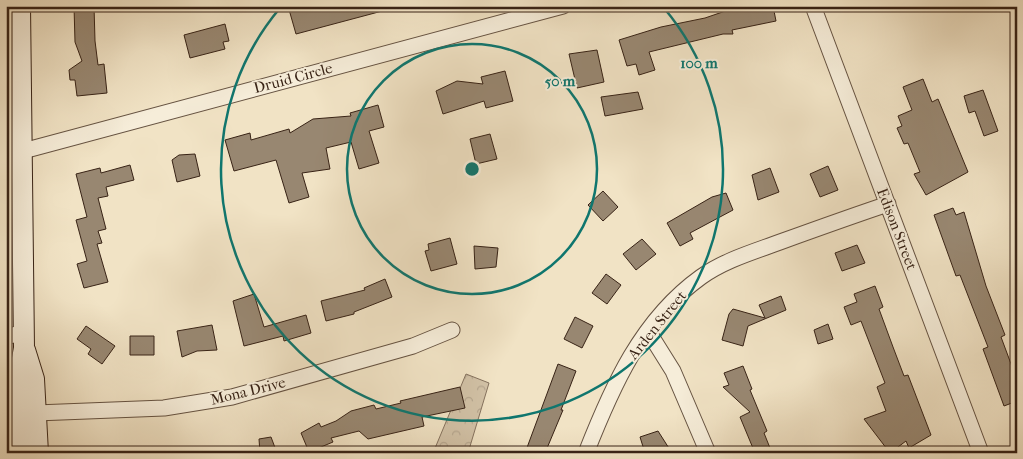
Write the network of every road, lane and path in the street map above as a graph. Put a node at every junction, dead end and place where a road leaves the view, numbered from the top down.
1 (20, 6) edge
2 (563, 6) edge
3 (813, 6) edge
4 (23, 151) junction
5 (888, 204) junction
6 (452, 330) dead end
7 (648, 332) junction
8 (18, 339) edge
9 (36, 413) junction
10 (20, 453) edge
11 (38, 453) edge
12 (586, 453) edge
13 (708, 453) edge
14 (981, 453) edge

1 - 4 main road
2 - 4 street, Druid Circle
3 - 5 street, Edison Street
4 - 8 main road
5 - 7 street, Arden Street
5 - 14 street, Edison Street
6 - 9 street, Mona Drive
7 - 12 street, Arden Street
7 - 13 street
8 - 9 main road
8 - 10 main road
9 - 11 main road

